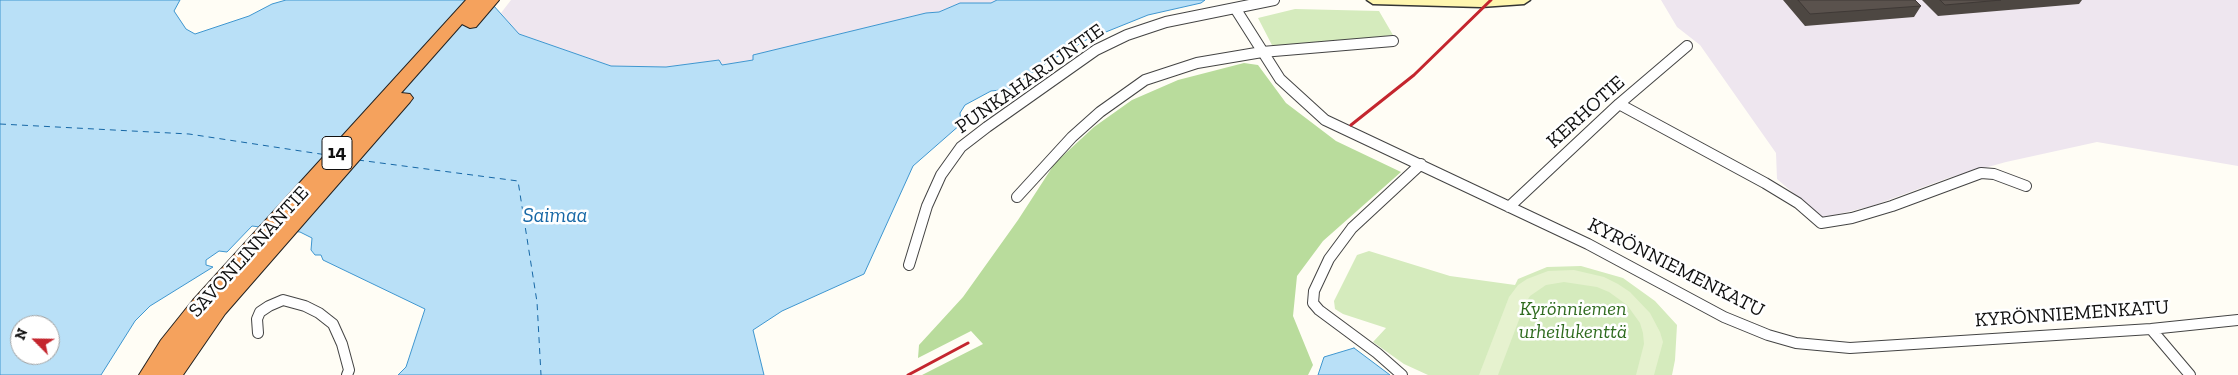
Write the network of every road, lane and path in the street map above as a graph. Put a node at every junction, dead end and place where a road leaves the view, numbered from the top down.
1 (475, 0) edge
2 (491, 0) edge
3 (1274, 0) edge
4 (1373, 0) edge
5 (1406, 0) edge
6 (1524, 0) edge
7 (1235, 8) junction
8 (1393, 40) dead end
9 (1687, 46) dead end
10 (1262, 52) junction
11 (1618, 104) junction
12 (1421, 164) junction
13 (2026, 186) dead end
14 (1017, 197) dead end
15 (1509, 207) junction
16 (908, 265) dead end
17 (209, 307) junction
18 (2238, 320) edge
19 (2151, 329) junction
20 (258, 332) dead end
21 (150, 375) edge
22 (172, 375) edge
23 (347, 375) edge
24 (1402, 375) edge
25 (2190, 375) edge

1 - 17 highway, SAVONLINNANTIE / 14
2 - 17 highway, SAVONLINNANTIE / 14
3 - 7 street, PUNKAHARJUNTIE
4 - 5 street
5 - 6 street
7 - 10 street, KYRÖNNIEMENKATU
7 - 16 street, PUNKAHARJUNTIE
8 - 10 street
9 - 11 street, KERHOTIE
10 - 12 street, KYRÖNNIEMENKATU
10 - 14 street
11 - 13 street
11 - 15 street, KERHOTIE
12 - 15 street, KYRÖNNIEMENKATU
12 - 24 street
15 - 19 street, KYRÖNNIEMENKATU
17 - 21 highway, SAVONLINNANTIE / 14
17 - 22 highway, SAVONLINNANTIE / 14
18 - 19 street, KYRÖNNIEMENKATU
19 - 25 street
20 - 23 street

